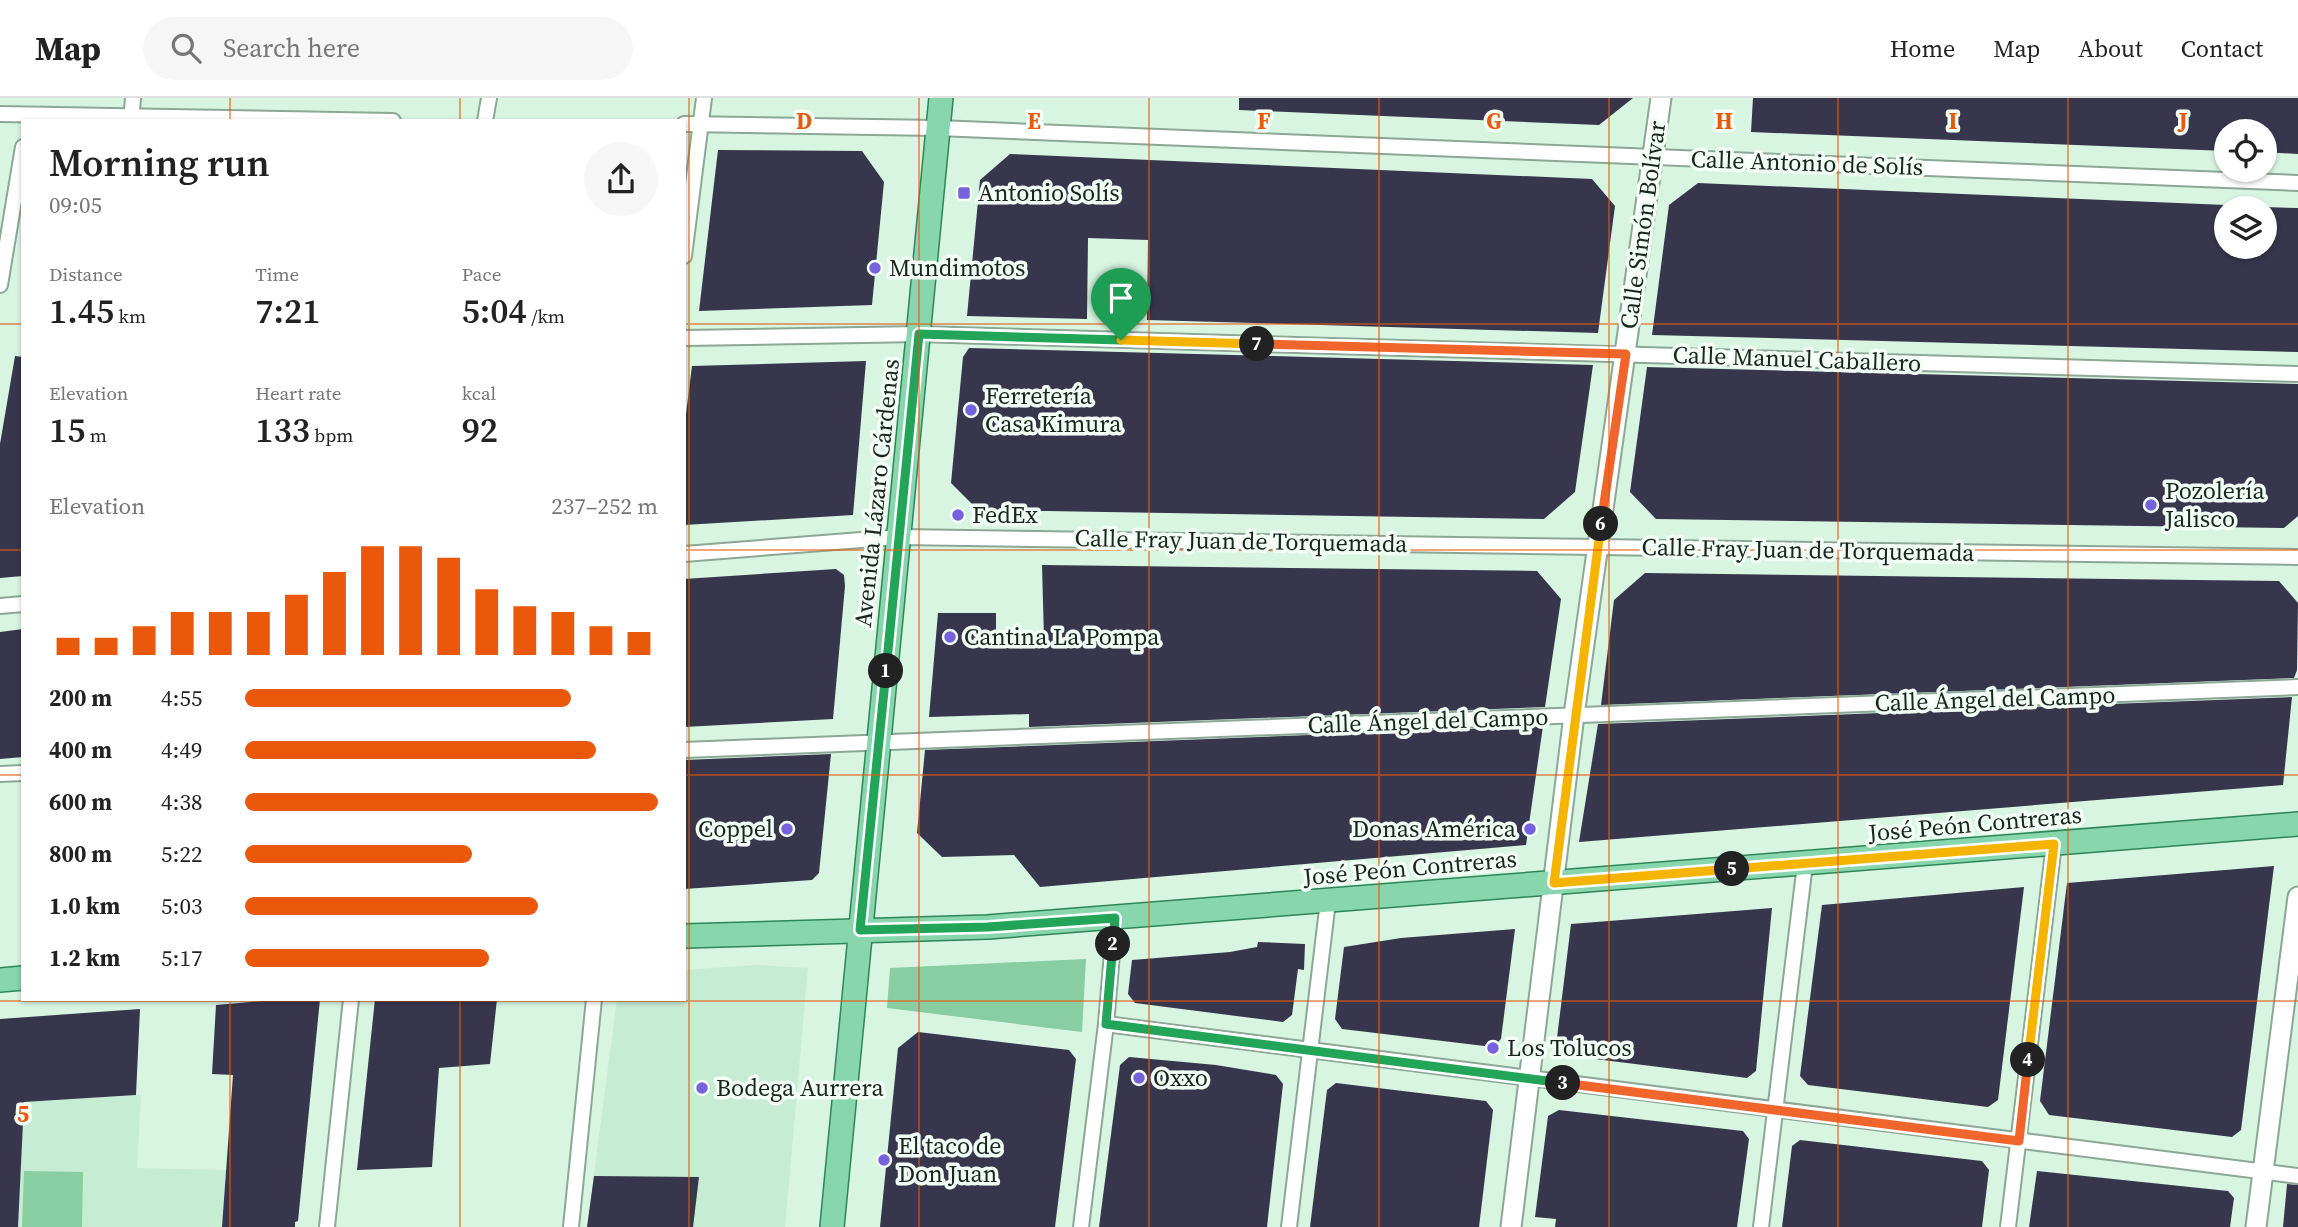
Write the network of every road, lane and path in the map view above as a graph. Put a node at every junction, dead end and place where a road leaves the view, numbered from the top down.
1 (31, 98) edge
2 (133, 98) edge
3 (489, 98) edge
4 (705, 98) edge
5 (941, 98) edge
6 (1661, 98) edge
7 (0, 114) edge
8 (28, 118) edge
9 (131, 119) edge
10 (485, 119) edge
11 (686, 124) edge
12 (701, 125) junction
13 (938, 128) junction
14 (1653, 157) junction
15 (21, 158) edge
16 (2298, 183) edge
17 (11, 216) edge
18 (686, 241) edge
19 (0, 285) edge
20 (919, 334) junction
21 (686, 338) edge
22 (1626, 354) junction
23 (2298, 374) edge
24 (899, 537) junction
25 (1598, 547) junction
26 (686, 554) edge
27 (2298, 557) edge
28 (21, 604) edge
29 (0, 606) edge
30 (2298, 687) edge
31 (1574, 715) junction
32 (879, 743) junction
33 (686, 750) edge
34 (21, 773) edge
35 (0, 774) edge
36 (2298, 824) edge
37 (2054, 844) junction
38 (1805, 864) junction
39 (1554, 883) junction
40 (2298, 897) edge
41 (1328, 901) junction
42 (1115, 918) junction
43 (860, 930) junction
44 (686, 936) edge
45 (21, 978) edge
46 (0, 980) edge
47 (351, 1001) edge
48 (594, 1001) edge
49 (1106, 1024) junction
50 (1310, 1051) junction
51 (1529, 1078) junction
52 (1776, 1110) junction
53 (2019, 1141) junction
54 (2262, 1172) junction
55 (2298, 1176) edge
56 (327, 1227) edge
57 (571, 1227) edge
58 (832, 1227) edge
59 (1080, 1227) edge
60 (1289, 1227) edge
61 (1511, 1227) edge
62 (1761, 1227) edge
63 (2008, 1227) edge
64 (2256, 1227) edge

1 - 8 street
2 - 9 street
3 - 10 street
4 - 12 street
5 - 13 main road, Avenida Lázaro Cárdenas
6 - 14 street, Calle Simón Bolívar
7 - 8 street
8 - 9 street
11 - 12 street, Calle Antonio de Solís
12 - 13 street, Calle Antonio de Solís
12 - 18 street
13 - 14 street, Calle Antonio de Solís
13 - 20 main road, Avenida Lázaro Cárdenas
14 - 16 street, Calle Antonio de Solís
14 - 22 street, Calle Simón Bolívar
15 - 17 street
17 - 19 street
20 - 21 street, Calle Manuel Caballero
20 - 22 street, Calle Manuel Caballero
20 - 24 main road, Avenida Lázaro Cárdenas
22 - 23 street, Calle Manuel Caballero
22 - 25 street, Calle Simón Bolívar
24 - 25 street, Calle Fray Juan de Torquemada
24 - 26 street, Calle Fray Juan de Torquemada
24 - 32 main road, Avenida Lázaro Cárdenas
25 - 27 street, Calle Fray Juan de Torquemada
25 - 31 street, Calle Simón Bolívar
28 - 29 street
30 - 31 street, Calle Ángel del Campo
31 - 32 street, Calle Ángel del Campo
31 - 39 street, Calle Simón Bolívar
32 - 33 street, Calle Ángel del Campo
32 - 43 main road, Avenida Lázaro Cárdenas
34 - 35 street
36 - 37 main road, José Peón Contreras
37 - 38 main road, José Peón Contreras
37 - 53 street
38 - 39 main road, José Peón Contreras
38 - 52 street
39 - 41 main road, José Peón Contreras
39 - 51 street, Calle Simón Bolívar
40 - 54 street
41 - 42 main road, José Peón Contreras
41 - 50 street
42 - 43 main road, José Peón Contreras
42 - 49 street
43 - 44 main road, José Peón Contreras
43 - 58 main road, Avenida Lázaro Cárdenas
45 - 46 main road
47 - 56 street
48 - 57 street
49 - 50 street
49 - 59 street
50 - 51 street
50 - 60 street
51 - 52 street
51 - 61 street, Calle Simón Bolívar
52 - 53 street
52 - 62 street
53 - 54 street
53 - 63 street
54 - 55 street
54 - 64 street

